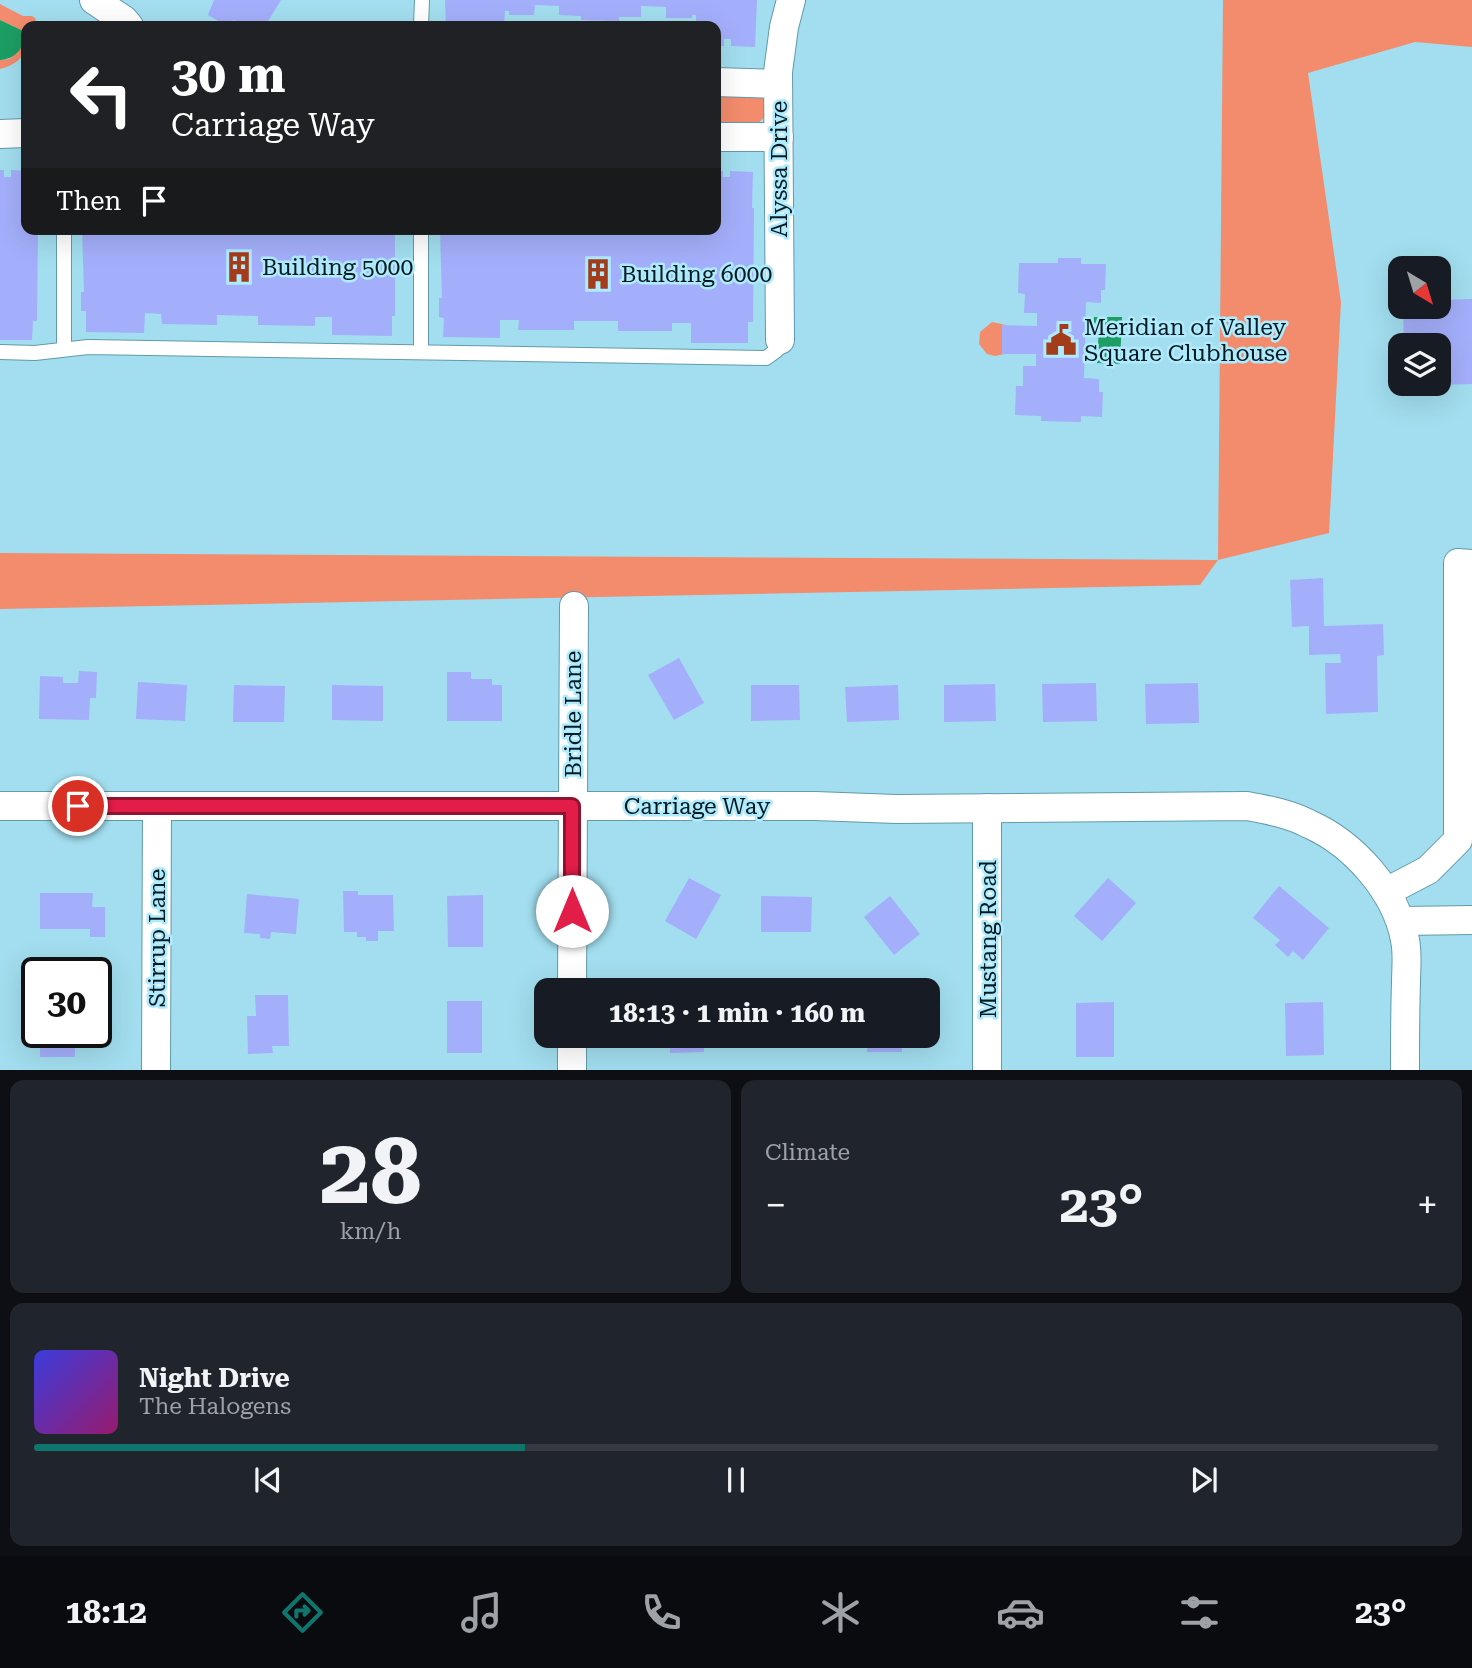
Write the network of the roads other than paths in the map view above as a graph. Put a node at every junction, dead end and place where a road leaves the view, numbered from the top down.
1 (94, 0) edge
2 (422, 0) edge
3 (791, 0) edge
4 (124, 21) edge
5 (421, 21) edge
6 (721, 82) edge
7 (778, 84) junction
8 (21, 133) edge
9 (0, 134) edge
10 (721, 137) edge
11 (779, 138) junction
12 (64, 235) edge
13 (421, 235) edge
14 (780, 340) joint
15 (64, 349) junction
16 (0, 352) edge
17 (421, 352) junction
18 (1472, 564) edge
19 (574, 606) dead end
20 (0, 806) edge
21 (157, 806) junction
22 (572, 806) junction
23 (988, 808) junction
24 (1379, 883) junction
25 (1472, 920) edge
26 (1401, 921) junction
27 (572, 978) edge
28 (572, 1048) edge
29 (156, 1069) edge
30 (572, 1069) edge
31 (987, 1069) edge
32 (1405, 1069) edge

1 - 4 street
2 - 5 lane
3 - 7 street, Alyssa Drive
6 - 7 street
7 - 11 street, Alyssa Drive
8 - 9 street
10 - 11 street
11 - 14 street, Alyssa Drive
12 - 15 lane
13 - 17 lane
14 - 17 lane
15 - 16 lane
15 - 17 lane
18 - 24 street
19 - 22 street, Bridle Lane
20 - 21 street, Carriage Way
21 - 22 street, Carriage Way
21 - 29 street, Stirrup Lane
22 - 23 street, Carriage Way
22 - 27 street, Bridle Lane
23 - 24 street, Carriage Way
23 - 31 street, Mustang Road
24 - 26 street, Carriage Way
25 - 26 street
26 - 32 street, Carriage Way
28 - 30 street

